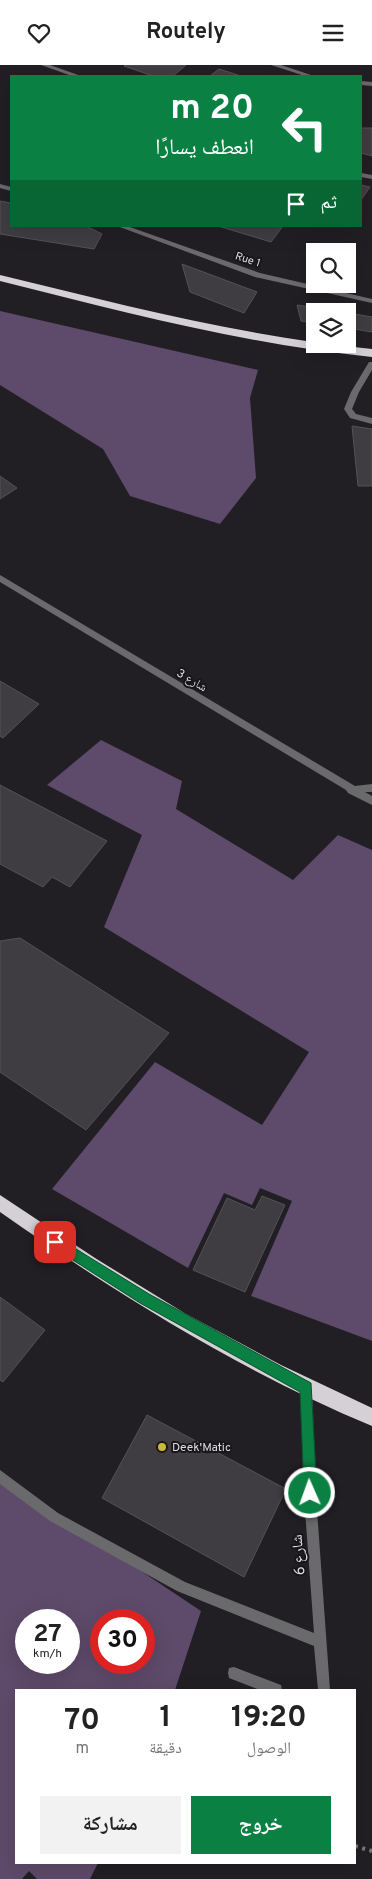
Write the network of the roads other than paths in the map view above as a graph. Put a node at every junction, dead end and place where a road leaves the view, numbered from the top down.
1 (44, 65) edge
2 (274, 65) edge
3 (75, 75) edge
4 (308, 75) edge
5 (123, 227) edge
6 (0, 278) edge
7 (372, 301) edge
8 (372, 353) edge
9 (372, 364) edge
10 (372, 421) edge
11 (0, 578) edge
12 (372, 788) edge
13 (351, 790) junction
14 (372, 801) edge
15 (0, 1203) edge
16 (306, 1388) junction
17 (372, 1417) edge
18 (0, 1476) edge
19 (321, 1642) junction
20 (234, 1673) dead end
21 (274, 1689) edge
22 (324, 1689) edge

1 - 3 street
2 - 4 street
5 - 7 street, Rue 1
6 - 8 highway
9 - 10 street
11 - 13 street, شارع 3
12 - 13 street
13 - 14 street, شارع 3
15 - 16 highway
16 - 17 highway
16 - 19 street, شارع 6
18 - 19 street
19 - 22 street, شارع 6
20 - 21 street

